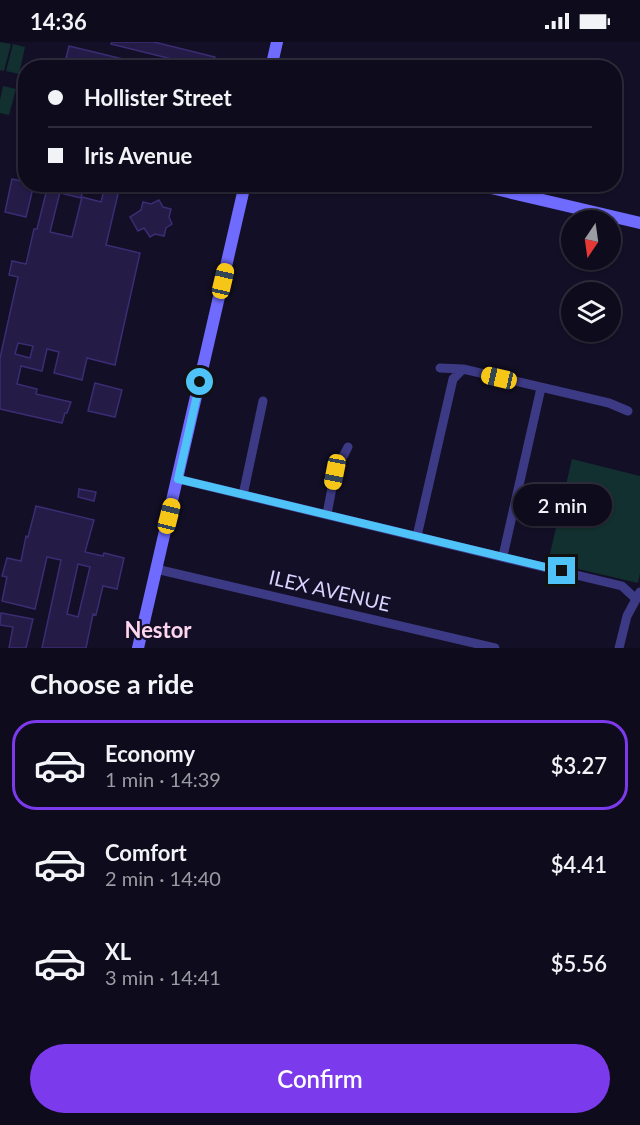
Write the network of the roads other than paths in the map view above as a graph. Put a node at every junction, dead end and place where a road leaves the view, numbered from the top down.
1 (277, 42) edge
2 (273, 60) edge
3 (243, 192) edge
4 (508, 192) edge
5 (640, 223) edge
6 (440, 368) dead end
7 (463, 369) junction
8 (541, 388) junction
9 (263, 401) dead end
10 (628, 411) dead end
11 (348, 447) dead end
12 (178, 479) junction
13 (243, 495) junction
14 (327, 514) junction
15 (417, 536) junction
16 (503, 556) junction
17 (156, 569) junction
18 (638, 595) edge
19 (138, 648) edge
20 (495, 648) edge
21 (619, 648) edge

1 - 2 main road
3 - 12 main road
4 - 5 main road
6 - 7 street
7 - 8 street
7 - 15 street
8 - 10 street
8 - 16 street
9 - 13 street
11 - 14 street
12 - 13 street
12 - 17 main road
13 - 14 street
14 - 15 street
15 - 16 street
16 - 18 street
17 - 19 main road
17 - 20 street, ILEX AVENUE
18 - 21 street

